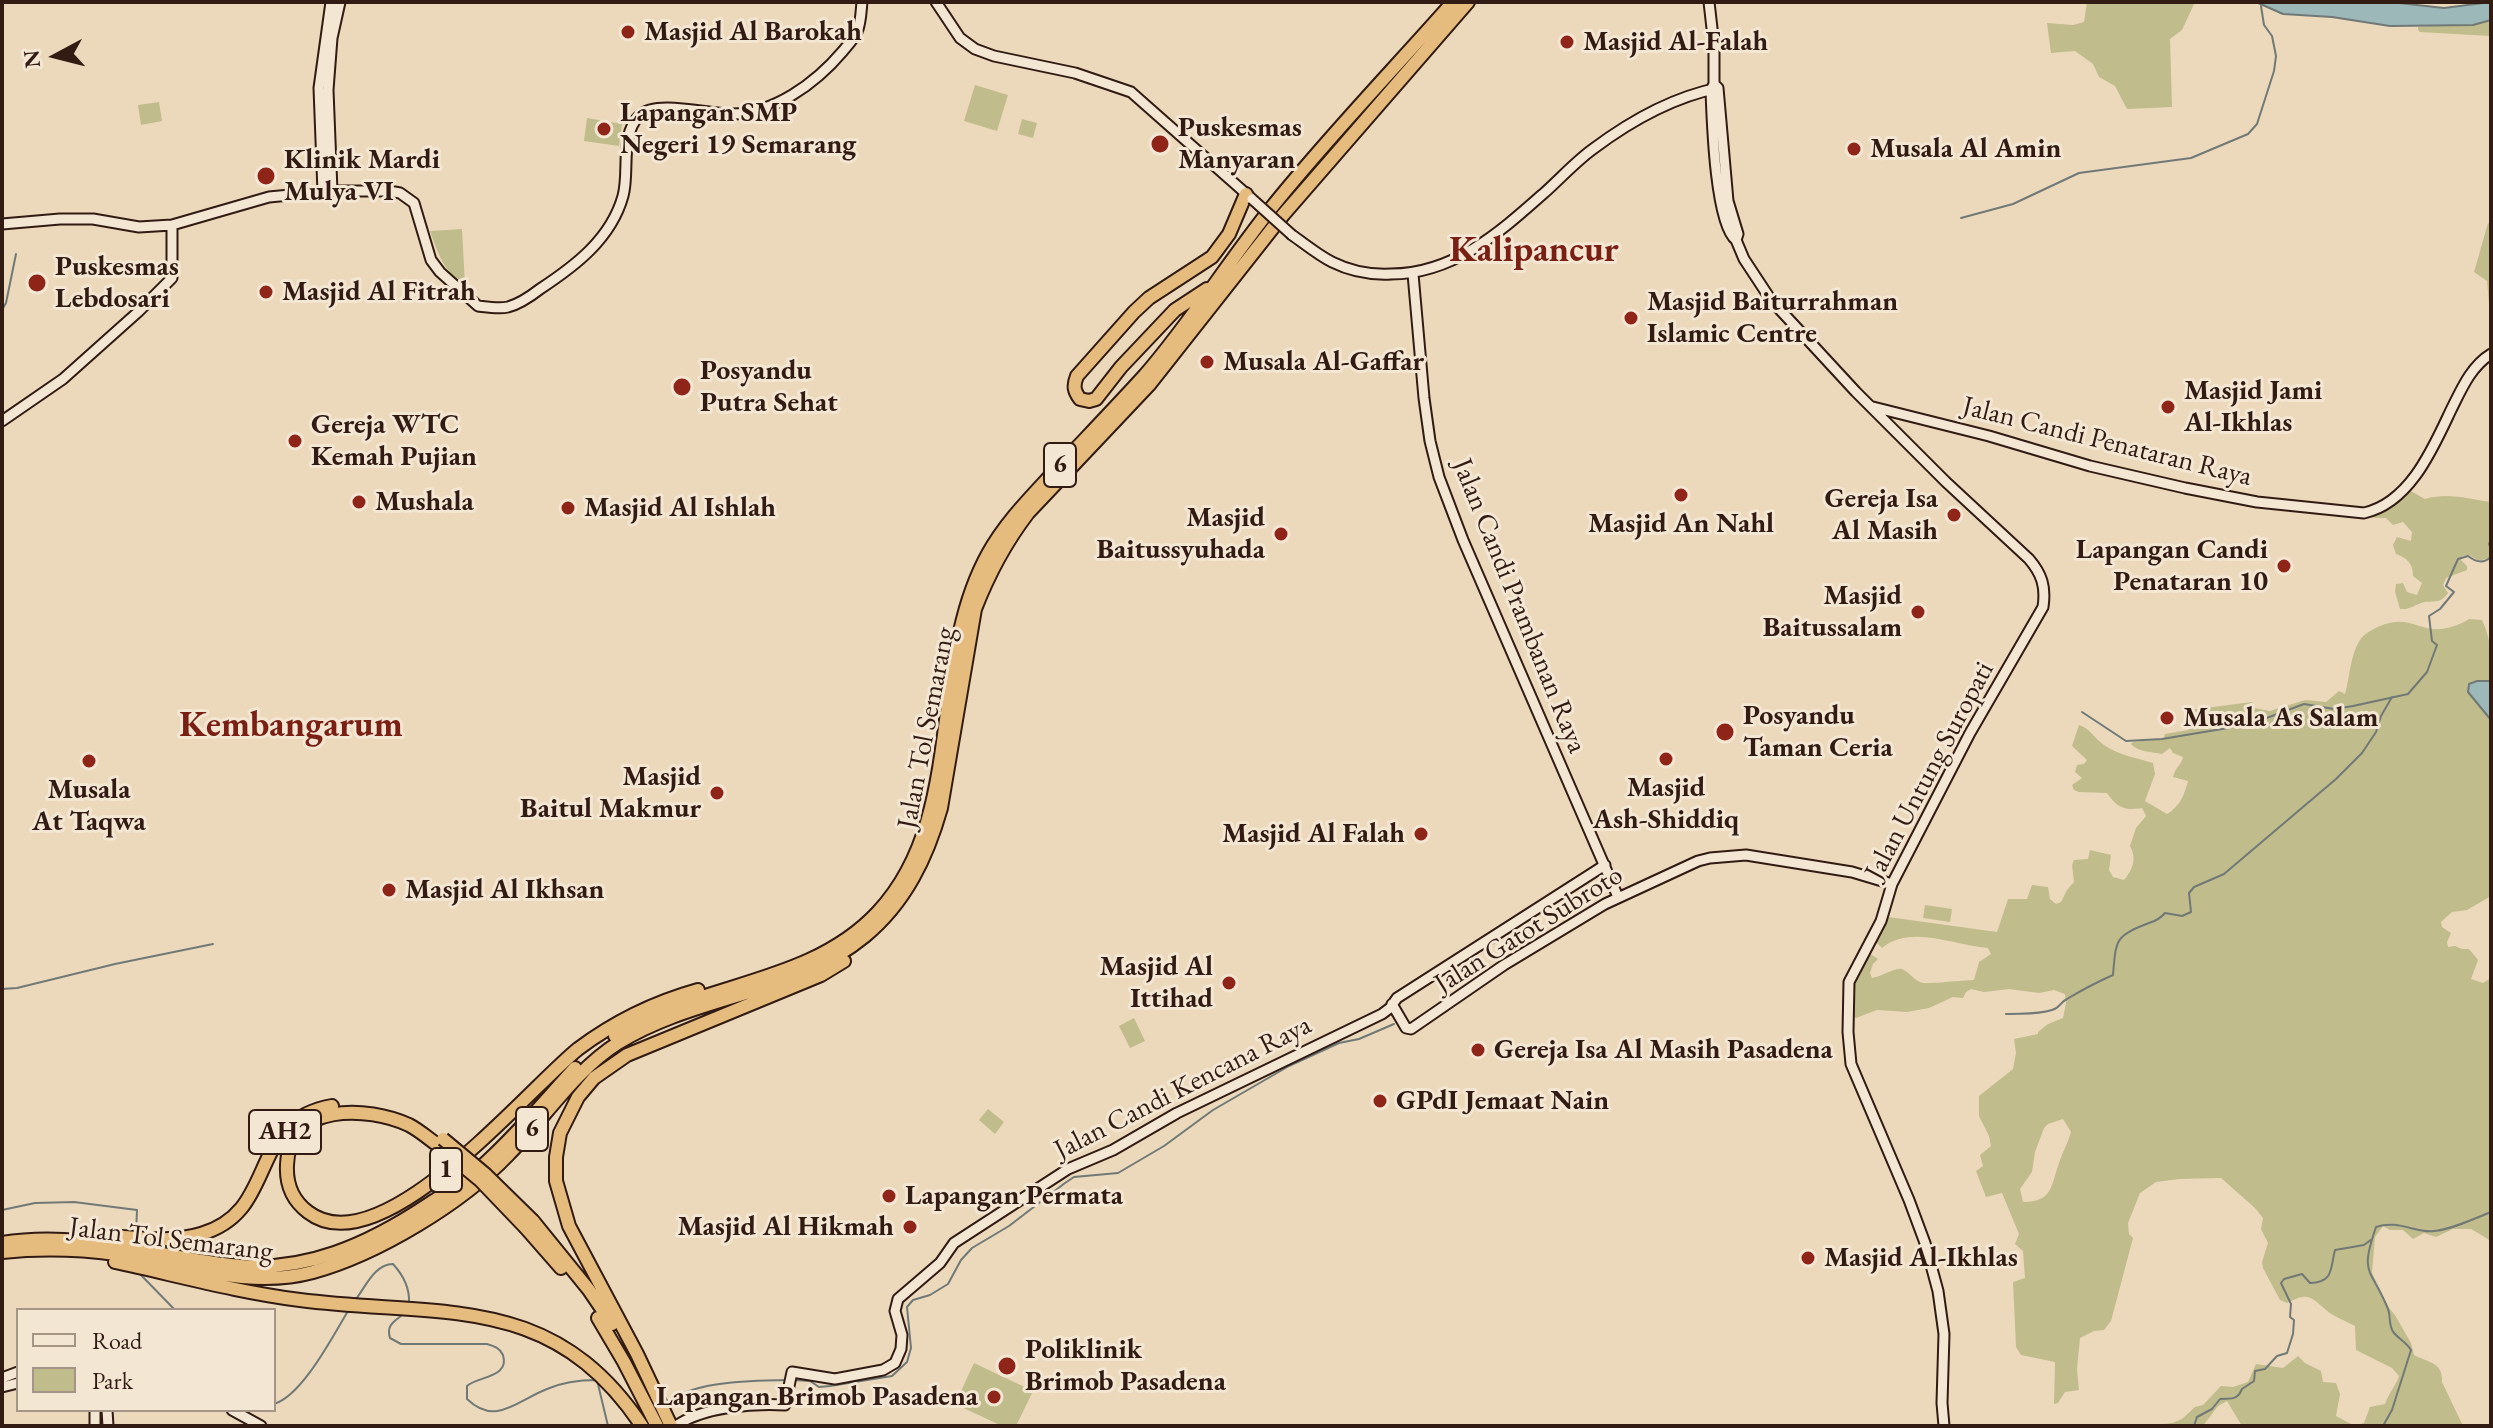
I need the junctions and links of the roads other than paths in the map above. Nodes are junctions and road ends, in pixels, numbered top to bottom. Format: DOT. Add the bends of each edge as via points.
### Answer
graph roads {
  1 [pos="331,2"];
  2 [pos="340,2"];
  3 [pos="862,2"];
  4 [pos="936,2"];
  5 [pos="1453,2"];
  6 [pos="1468,2"];
  7 [pos="1709,2"];
  8 [pos="1715,87"];
  9 [pos="327,191"];
  10 [pos="1249,197"];
  11 [pos="2,224"];
  12 [pos="172,225"];
  13 [pos="1413,274"];
  14 [pos="1216,282"];
  15 [pos="1201,321"];
  16 [pos="1188,350"];
  17 [pos="2491,354"];
  18 [pos="1142,405"];
  19 [pos="1871,407"];
  20 [pos="1126,411"];
  21 [pos="2,421"];
  22 [pos="1605,865"];
  23 [pos="1892,884"];
  24 [pos="1618,897"];
  25 [pos="885,919"];
  26 [pos="783,972"];
  27 [pos="1392,1004"];
  28 [pos="441,1142"];
  29 [pos="2,1235"];
  30 [pos="2,1243"];
  31 [pos="116,1249"];
  32 [pos="2,1252"];
  33 [pos="2,1260"];
  34 [pos="163,1263"];
  35 [pos="631,1358"];
  36 [pos="236,1412"];
  37 [pos="261,1426"];
  38 [pos="642,1426"];
  39 [pos="657,1426"];
  40 [pos="664,1426"];
  41 [pos="673,1426"];
  42 [pos="1944,1426"];
  1 -- 9 [label="street" via="319,88"];
  2 -- 9 [label="street" via="328,90"];
  3 -- 9 [label="street" via="857,33 831,64 812,82 769,106 731,114 649,109 638,117 628,141 622,198 604,231 583,259 511,307 478,306 440,272 431,260 416,206 406,196"];
  4 -- 10 [label="street" via="960,38 975,49 1131,92"];
  5 -- 14 [label="highway, Jalan Tol Semarang / 6" via="1272,207"];
  6 -- 15 [label="highway, Jalan Tol Semarang / 6" via="1283,215"];
  7 -- 8 [label="street, Jalan Untung Suropati"];
  8 -- 13 [label="street" via="1658,109 1594,147 1491,237 1442,266"];
  8 -- 19 [label="street, Jalan Untung Suropati" via="1717,176 1730,236 1771,300"];
  9 -- 12 [label="street" via="269,197"];
  10 -- 13 [label="street, bridge" via="1324,258 1354,271"];
  10 -- 14 [label="highway" via="1212,257 1134,312 1077,376 1075,393 1080,399 1096,399 1175,310"];
  11 -- 12 [label="street" via="93,219 139,227"];
  12 -- 21 [label="street" via="172,278 63,379"];
  13 -- 22 [label="street, Jalan Candi Prambanan Raya" via="1424,398 1439,477"];
  14 -- 26 [label="highway, Jalan Tol Semarang / 6" via="1146,373 1021,508 988,554 957,642 932,806 901,882 858,931"];
  15 -- 16 [label="highway"];
  15 -- 20 [label="highway, Jalan Tol Semarang / 6"];
  17 -- 19 [label="street, Jalan Candi Penataran Raya" via="2462,388 2410,483 2377,510 2364,513 2185,488"];
  18 -- 20 [label="highway"];
  19 -- 23 [label="street, Jalan Untung Suropati" via="2029,559 2044,586 2043,607"];
  20 -- 25 [label="highway, Jalan Tol Semarang / 6" via="1028,513 986,581 975,609 941,808 909,886"];
  22 -- 24 [label="street, Jalan Candi Prambanan Raya"];
  22 -- 27 [label="street"];
  23 -- 24 [label="street, Jalan Gatot Subroto" via="1746,855 1698,861"];
  23 -- 42 [label="street, Jalan Untung Suropati" via="1881,921 1849,982 1848,1043 1851,1064 1909,1200 1938,1291 1944,1334"];
  24 -- 27 [label="street, Jalan Gatot Subroto" via="1411,1029"];
  25 -- 34 [label="highway, Jalan Tol Semarang / 6" via="832,960 801,975 683,1012 615,1045 581,1074 490,1173 458,1199 379,1245 311,1273 281,1277 251,1278"];
  25 -- 35 [label="highway, 1" via="861,947 831,969 627,1055 594,1078 573,1105 556,1157 561,1204"];
  26 -- 28 [label="highway, 1" via="673,997 604,1031 449,1168 389,1210 350,1224 328,1223 299,1206 287,1179 291,1146 299,1132 321,1117 364,1112"];
  26 -- 34 [label="highway, Jalan Tol Semarang / 6" via="682,1003 611,1038 475,1172 363,1243 275,1267"];
  27 -- 41 [label="street, Jalan Candi Kencana Raya" via="1375,1018 1068,1169 954,1243 940,1263 898,1299 895,1311 902,1335 895,1363 835,1379 792,1372 785,1405 706,1413"];
  28 -- 31 [label="highway, AH2" via="414,1120 379,1108 341,1104 317,1109 288,1127 256,1188 230,1220 203,1234"];
  28 -- 35 [label="highway, 1, bridge" via="530,1224"];
  29 -- 31 [label="highway, AH2" via="50,1231"];
  30 -- 31 [label="highway, Jalan Tol Semarang / 6" via="81,1240"];
  31 -- 32 [label="highway, Jalan Tol Semarang / 6"];
  31 -- 33 [label="highway"];
  31 -- 34 [label="highway, Jalan Tol Semarang / 6"];
  34 -- 38 [label="highway" via="277,1297 426,1309 519,1326 575,1353 608,1381"];
  35 -- 39 [label="highway, 1"];
  35 -- 40 [label="highway"];
  35 -- 41 [label="highway, 1"];
  36 -- 37 [label="street"];
}
